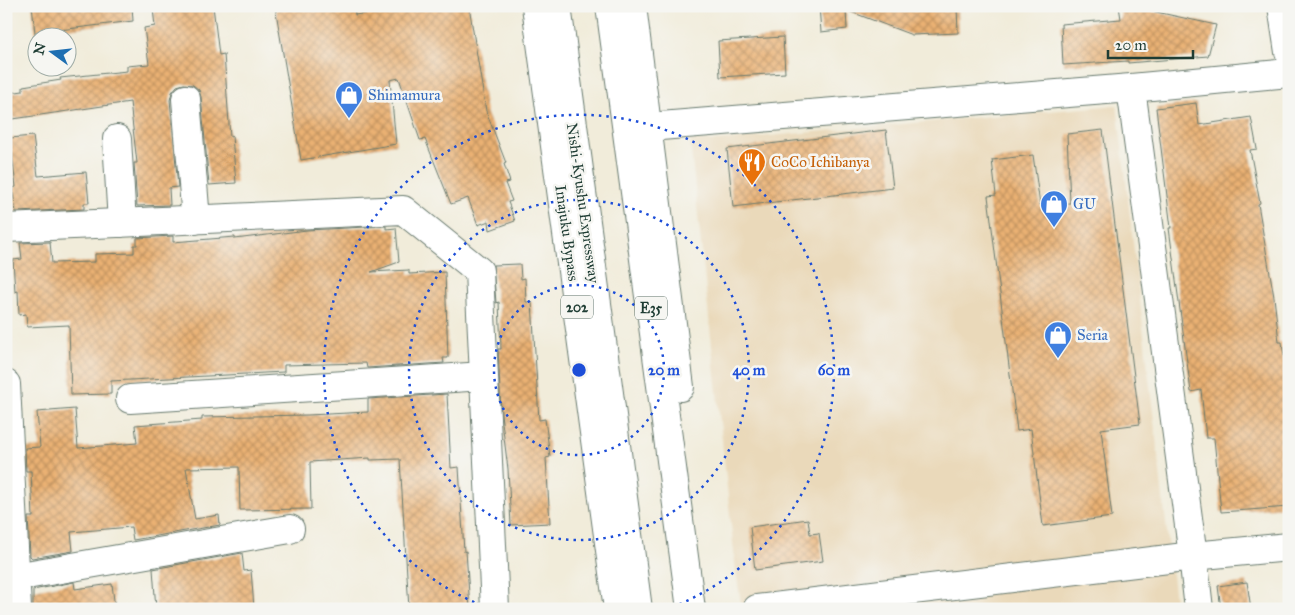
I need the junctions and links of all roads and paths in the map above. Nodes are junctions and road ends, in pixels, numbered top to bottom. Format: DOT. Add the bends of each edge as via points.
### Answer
graph roads {
  1 [pos="536,6"];
  2 [pos="556,6"];
  3 [pos="610,6"];
  4 [pos="632,6"];
  5 [pos="1282,6"];
  6 [pos="1289,52"];
  7 [pos="1289,73"];
  8 [pos="1131,88"];
  9 [pos="186,100"];
  10 [pos="648,127"];
  11 [pos="117,139"];
  12 [pos="196,220"];
  13 [pos="122,223"];
  14 [pos="6,228"];
  15 [pos="484,376"];
  16 [pos="6,384"];
  17 [pos="130,398"];
  18 [pos="9,490"];
  19 [pos="290,529"];
  20 [pos="1289,547"];
  21 [pos="1194,556"];
  22 [pos="16,577"];
  23 [pos="17,609"];
  24 [pos="495,609"];
  25 [pos="618,609"];
  26 [pos="638,609"];
  27 [pos="692,609"];
  28 [pos="708,609"];
  29 [pos="757,609"];
  30 [pos="1199,609"];
  1 -- 25 [label="main road, Imajuku Bypass / 202"];
  2 -- 26 [label="main road, Nishi-Kyushu Expressway"];
  3 -- 27 [label="main road, E35"];
  4 -- 10 [label="main road"];
  5 -- 6 [label="main road"];
  7 -- 8 [label="main road"];
  8 -- 10 [label="main road"];
  8 -- 21 [label="main road"];
  9 -- 12 [label="main road"];
  10 -- 28 [label="main road"];
  11 -- 13 [label="main road"];
  12 -- 13 [label="main road"];
  12 -- 15 [label="main road" via="403,210 479,271"];
  13 -- 14 [label="main road"];
  15 -- 17 [label="main road"];
  15 -- 24 [label="main road"];
  16 -- 18 [label="main road"];
  18 -- 22 [label="main road"];
  19 -- 22 [label="main road"];
  20 -- 21 [label="main road"];
  21 -- 29 [label="main road"];
  21 -- 30 [label="main road"];
  22 -- 23 [label="main road"];
}
